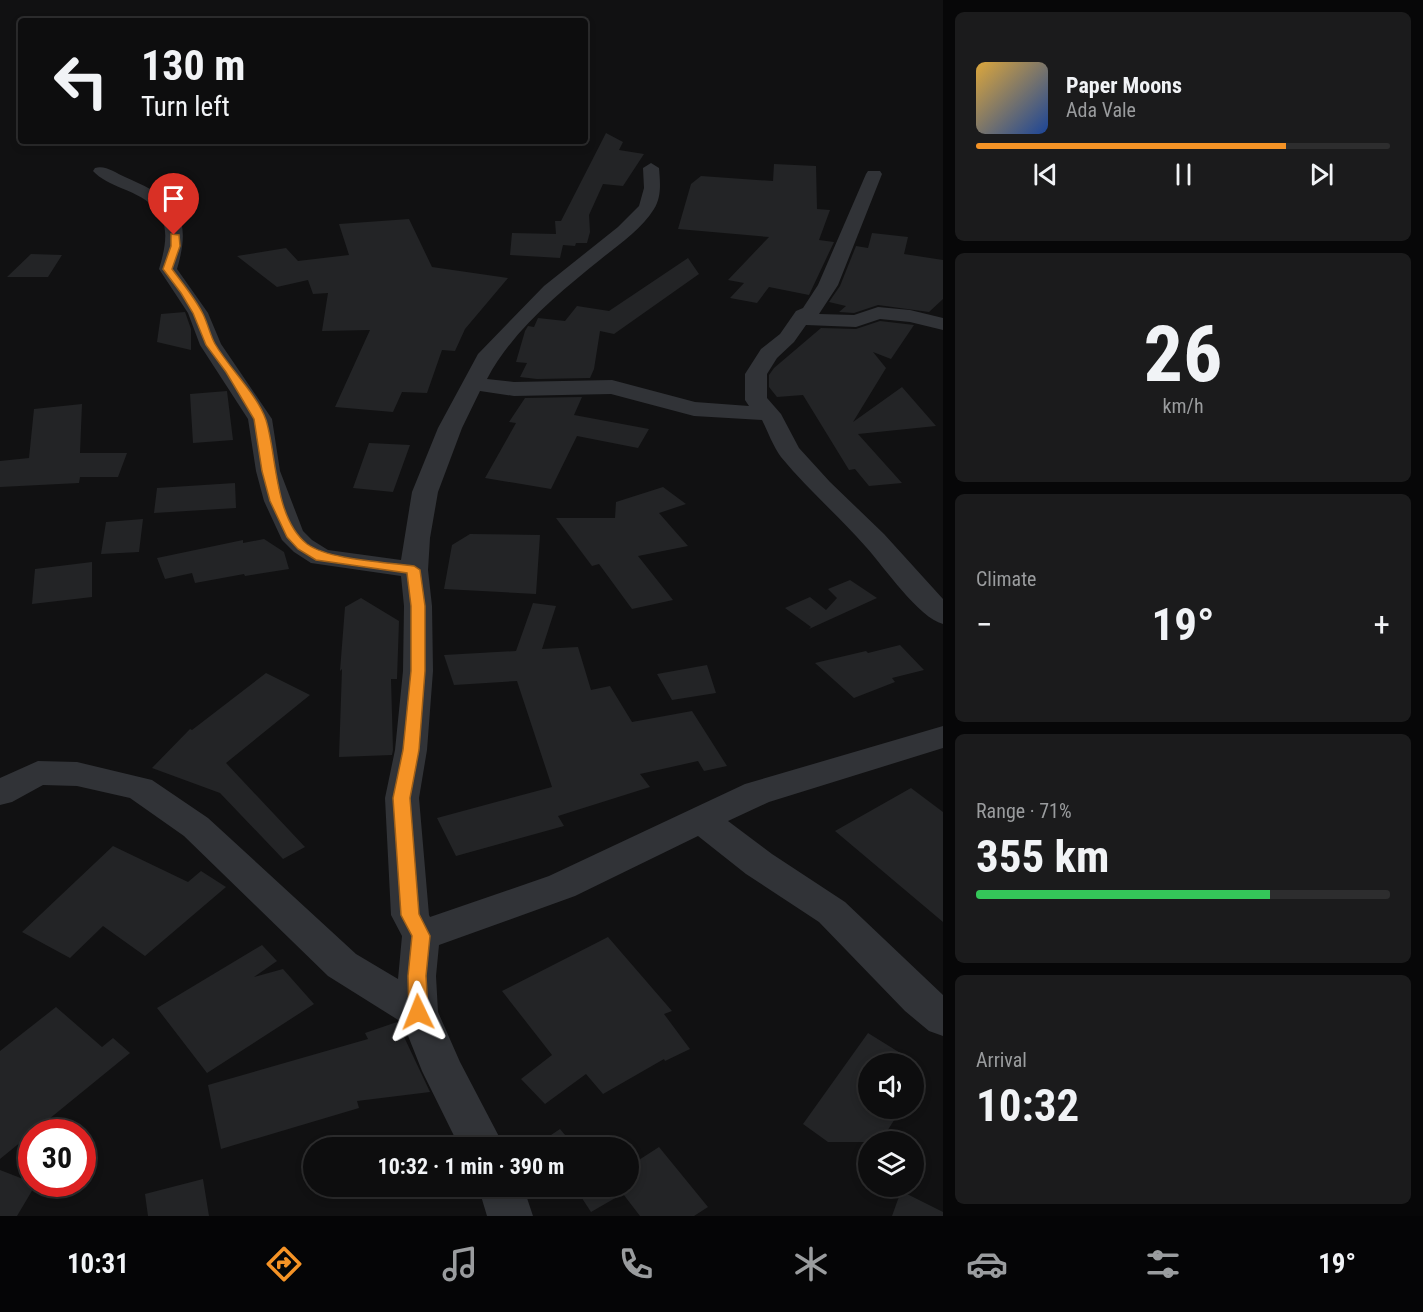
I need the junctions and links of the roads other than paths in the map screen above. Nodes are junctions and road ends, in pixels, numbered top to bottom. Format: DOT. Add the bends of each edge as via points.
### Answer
graph roads {
  1 [pos="651,168"];
  2 [pos="101,171"];
  3 [pos="874,174"];
  4 [pos="802,319"];
  5 [pos="943,324"];
  6 [pos="474,384"];
  7 [pos="770,414"];
  8 [pos="414,570"];
  9 [pos="943,615"];
  10 [pos="943,737"];
  11 [pos="0,793"];
  12 [pos="702,820"];
  13 [pos="421,936"];
  14 [pos="418,1012"];
  15 [pos="943,1019"];
  16 [pos="477,1137"];
  17 [pos="504,1197"];
  18 [pos="510,1216"];
  1 -- 6 [label="street" via="652,188 647,207 544,297 489,354"];
  2 -- 8 [label="street" via="150,194 172,217 175,246 168,269 198,313 211,345 260,419 276,501 291,534 321,557"];
  3 -- 4 [label="street" via="828,285"];
  4 -- 5 [label="street" via="856,321 878,313"];
  4 -- 7 [label="street" via="768,354 756,374 756,400"];
  6 -- 7 [label="street" via="514,389 612,387 694,409"];
  6 -- 8 [label="street" via="450,428 425,492"];
  7 -- 9 [label="street" via="789,451"];
  8 -- 13 [label="street" via="418,671 402,798 410,915"];
  10 -- 12 [label="street" via="757,793"];
  11 -- 14 [label="street" via="38,773 77,774 140,788 196,826 342,965"];
  12 -- 13 [label="street" via="562,886"];
  12 -- 15 [label="street" via="832,912"];
  13 -- 14 [label="street"];
  14 -- 16 [label="street"];
  17 -- 18 [label="street"];
}
